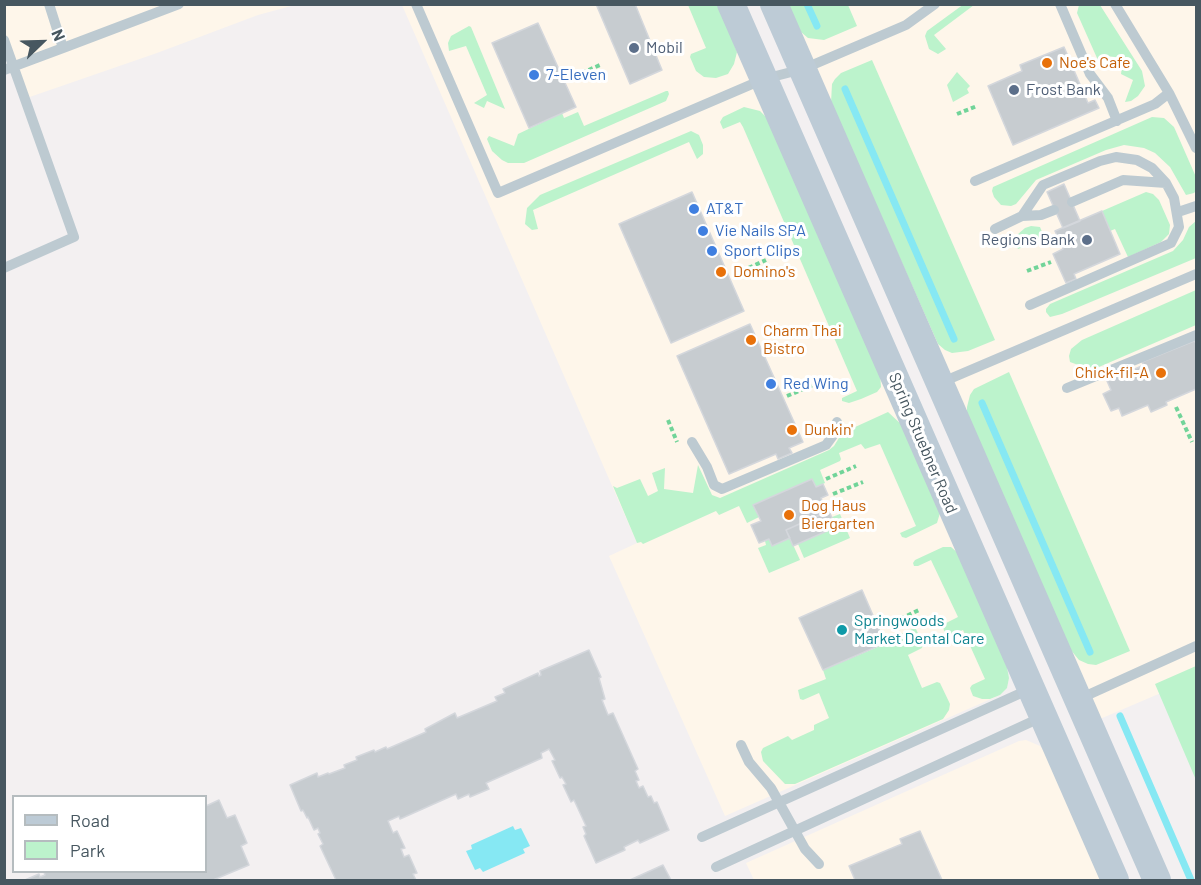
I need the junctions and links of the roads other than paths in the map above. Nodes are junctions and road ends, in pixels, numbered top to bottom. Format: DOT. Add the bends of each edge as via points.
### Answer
graph roads {
  1 [pos="49,4"];
  2 [pos="179,4"];
  3 [pos="416,4"];
  4 [pos="731,4"];
  5 [pos="774,4"];
  6 [pos="935,4"];
  7 [pos="1060,4"];
  8 [pos="1114,4"];
  9 [pos="4,40"];
  10 [pos="63,48"];
  11 [pos="9,68"];
  12 [pos="802,69"];
  13 [pos="764,79"];
  14 [pos="1169,93"];
  15 [pos="1117,121"];
  16 [pos="1197,147"];
  17 [pos="975,181"];
  18 [pos="1166,183"];
  19 [pos="1072,202"];
  20 [pos="1197,206"];
  21 [pos="1054,210"];
  22 [pos="1178,212"];
  23 [pos="1022,216"];
  24 [pos="995,229"];
  25 [pos="4,268"];
  26 [pos="1197,274"];
  27 [pos="1030,305"];
  28 [pos="1197,335"];
  29 [pos="940,383"];
  30 [pos="1067,388"];
  31 [pos="837,422"];
  32 [pos="692,442"];
  33 [pos="1197,646"];
  34 [pos="1030,689"];
  35 [pos="1077,699"];
  36 [pos="1042,717"];
  37 [pos="741,745"];
  38 [pos="780,801"];
  39 [pos="796,831"];
  40 [pos="702,837"];
  41 [pos="819,864"];
  42 [pos="716,867"];
  43 [pos="1114,880"];
  44 [pos="1156,880"];
  1 -- 10 [label="lane"];
  2 -- 10 [label="lane"];
  3 -- 13 [label="lane" via="498,193"];
  4 -- 13 [label="main road, Spring Stuebner Road"];
  5 -- 12 [label="main road"];
  6 -- 12 [label="lane" via="906,25"];
  7 -- 15 [label="lane" via="1090,74 1108,98"];
  8 -- 14 [label="lane"];
  9 -- 11 [label="lane"];
  10 -- 11 [label="lane"];
  11 -- 25 [label="lane" via="74,237"];
  12 -- 13 [label="lane"];
  12 -- 29 [label="main road"];
  13 -- 34 [label="main road, Spring Stuebner Road"];
  14 -- 15 [label="lane" via="1155,104"];
  14 -- 16 [label="lane"];
  15 -- 17 [label="lane"];
  18 -- 19 [label="lane" via="1123,180"];
  18 -- 22 [label="lane"];
  18 -- 23 [label="lane" via="1152,168 1137,160 1116,157 1043,185"];
  20 -- 22 [label="lane"];
  21 -- 23 [label="lane"];
  22 -- 27 [label="lane" via="1179,228 1171,243"];
  23 -- 24 [label="lane"];
  26 -- 29 [label="lane"];
  28 -- 30 [label="lane"];
  29 -- 35 [label="main road"];
  31 -- 32 [label="lane" via="826,445 722,489 714,485"];
  33 -- 35 [label="lane"];
  34 -- 35 [label="main road"];
  34 -- 36 [label="main road, Spring Stuebner Road"];
  34 -- 38 [label="lane"];
  35 -- 36 [label="main road"];
  35 -- 44 [label="main road"];
  36 -- 39 [label="lane"];
  36 -- 43 [label="main road, Spring Stuebner Road"];
  37 -- 38 [label="lane" via="749,762"];
  38 -- 39 [label="lane"];
  38 -- 40 [label="lane"];
  39 -- 41 [label="lane"];
  39 -- 42 [label="lane"];
}
